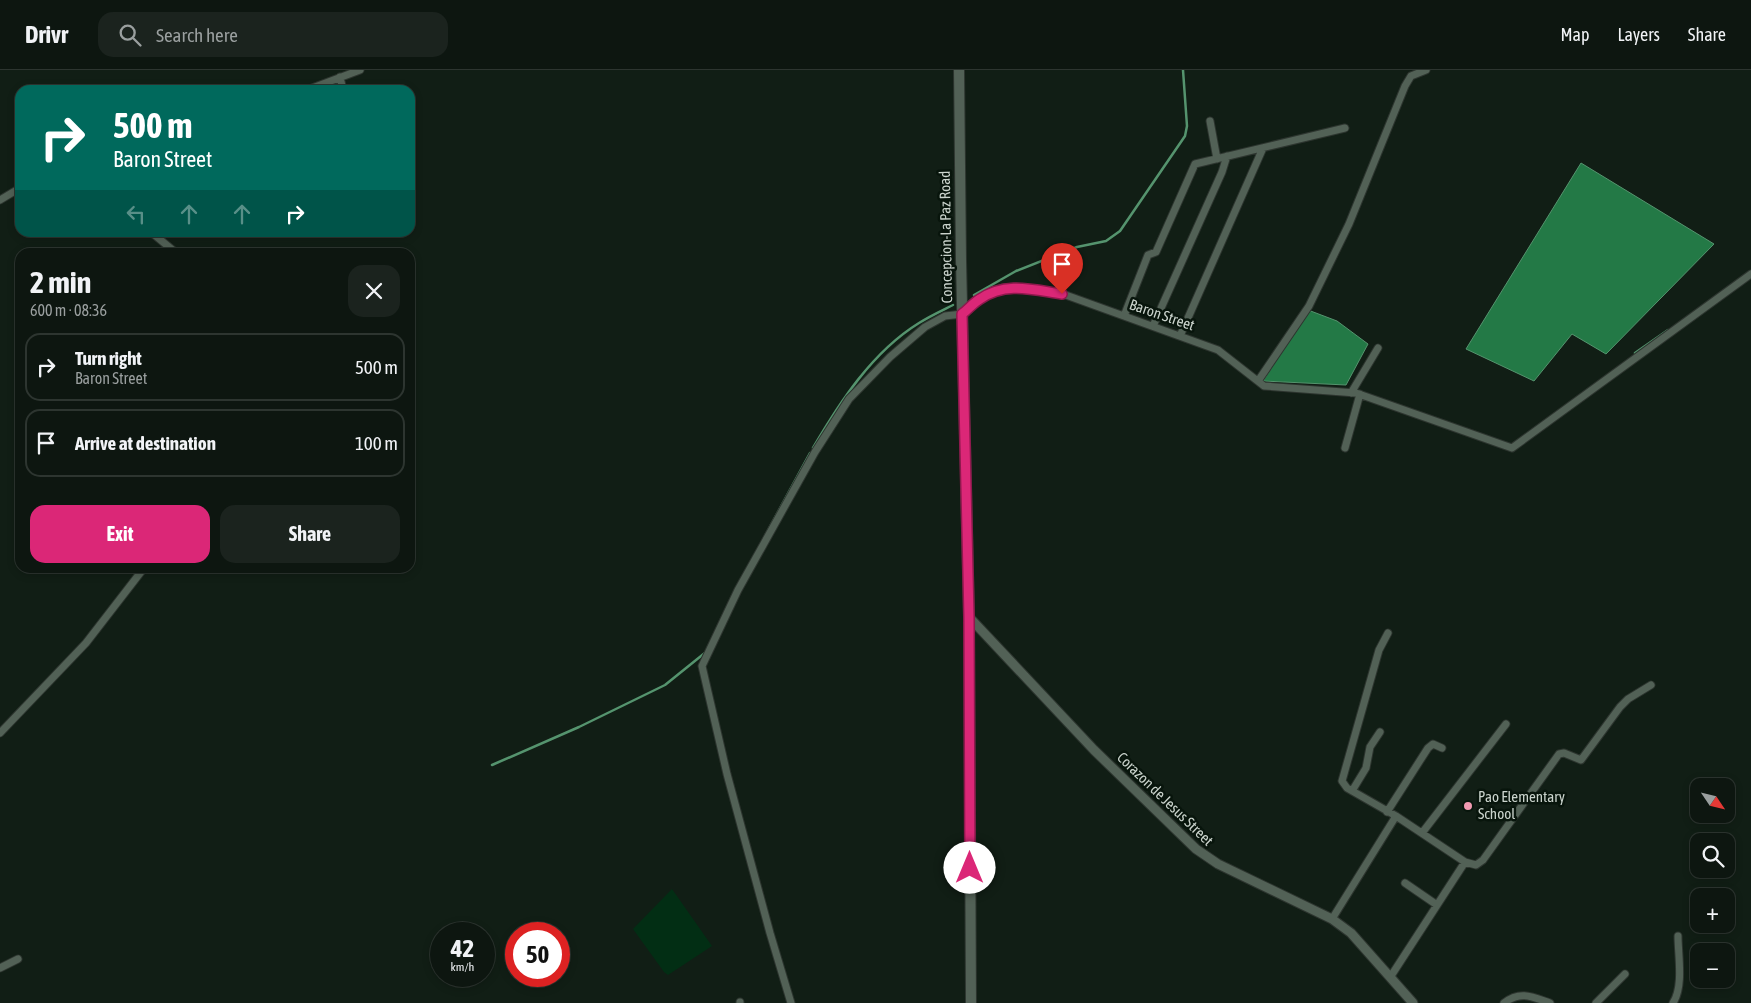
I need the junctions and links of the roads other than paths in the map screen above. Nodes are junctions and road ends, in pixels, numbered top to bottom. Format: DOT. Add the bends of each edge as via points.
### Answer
graph roads {
  1 [pos="360,70"];
  2 [pos="959,70"];
  3 [pos="1426,70"];
  4 [pos="340,77"];
  5 [pos="320,85"];
  6 [pos="342,85"];
  7 [pos="1210,121"];
  8 [pos="1345,128"];
  9 [pos="1263,148"];
  10 [pos="1227,156"];
  11 [pos="1217,159"];
  12 [pos="15,191"];
  13 [pos="0,200"];
  14 [pos="157,237"];
  15 [pos="170,248"];
  16 [pos="1751,274"];
  17 [pos="962,314"];
  18 [pos="1124,316"];
  19 [pos="1153,326"];
  20 [pos="1180,336"];
  21 [pos="1378,348"];
  22 [pos="1258,381"];
  23 [pos="1351,393"];
  24 [pos="1360,394"];
  25 [pos="1345,448"];
  26 [pos="140,573"];
  27 [pos="969,617"];
  28 [pos="1388,633"];
  29 [pos="1651,684"];
  30 [pos="1506,724"];
  31 [pos="1380,732"];
  32 [pos="0,734"];
  33 [pos="1442,748"];
  34 [pos="1352,791"];
  35 [pos="1387,812"];
  36 [pos="1396,816"];
  37 [pos="1422,833"];
  38 [pos="1465,862"];
  39 [pos="1405,883"];
  40 [pos="1437,905"];
  41 [pos="1332,919"];
  42 [pos="1678,936"];
  43 [pos="18,959"];
  44 [pos="0,968"];
  45 [pos="1625,974"];
  46 [pos="1392,976"];
  47 [pos="791,1003"];
  48 [pos="971,1003"];
  49 [pos="1413,1003"];
  50 [pos="1504,1003"];
  51 [pos="1550,1003"];
  52 [pos="1596,1003"];
  53 [pos="1673,1003"];
  1 -- 4 [label="street"];
  2 -- 17 [label="main road, Concepcion-La Paz Road"];
  3 -- 22 [label="street" via="1411,76 1405,86 1349,224 1313,298"];
  4 -- 5 [label="street"];
  4 -- 6 [label="street"];
  7 -- 11 [label="street"];
  8 -- 9 [label="street"];
  9 -- 10 [label="street"];
  9 -- 20 [label="street"];
  10 -- 11 [label="street"];
  10 -- 19 [label="street"];
  11 -- 18 [label="street" via="1195,164 1156,252 1148,255"];
  12 -- 13 [label="street"];
  14 -- 15 [label="street"];
  16 -- 24 [label="street, Baron Street" via="1512,448"];
  17 -- 18 [label="street, Baron Street" via="990,292 1016,287 1062,294"];
  17 -- 27 [label="main road, Concepcion-La Paz Road"];
  17 -- 47 [label="street" via="945,316 925,327 849,399 815,452 738,590 702,666 727,774"];
  18 -- 19 [label="street, Baron Street"];
  19 -- 20 [label="street, Baron Street"];
  20 -- 22 [label="street, Baron Street" via="1218,350"];
  21 -- 23 [label="street"];
  22 -- 23 [label="street, Baron Street" via="1270,388"];
  23 -- 24 [label="street, Baron Street"];
  24 -- 25 [label="street"];
  26 -- 32 [label="street" via="86,643"];
  27 -- 41 [label="street, Corazon de Jesus Street" via="1094,750 1196,849 1226,868"];
  27 -- 48 [label="main road, Concepcion-La Paz Road"];
  28 -- 34 [label="street" via="1379,650 1342,776 1344,786"];
  29 -- 38 [label="street" via="1620,707 1581,760 1559,754 1483,860 1476,865"];
  30 -- 37 [label="street"];
  31 -- 34 [label="street" via="1370,746 1366,768"];
  33 -- 35 [label="street" via="1433,744 1428,748"];
  34 -- 35 [label="street"];
  35 -- 36 [label="street"];
  36 -- 37 [label="street"];
  36 -- 41 [label="street"];
  37 -- 38 [label="street"];
  38 -- 40 [label="street"];
  39 -- 40 [label="street"];
  40 -- 46 [label="street"];
  41 -- 46 [label="street, Corazon de Jesus Street" via="1350,932"];
  42 -- 53 [label="street" via="1679,978 1677,998"];
  43 -- 44 [label="street"];
  45 -- 52 [label="street"];
  46 -- 49 [label="street, Corazon de Jesus Street"];
  50 -- 51 [label="street" via="1525,994"];
}
